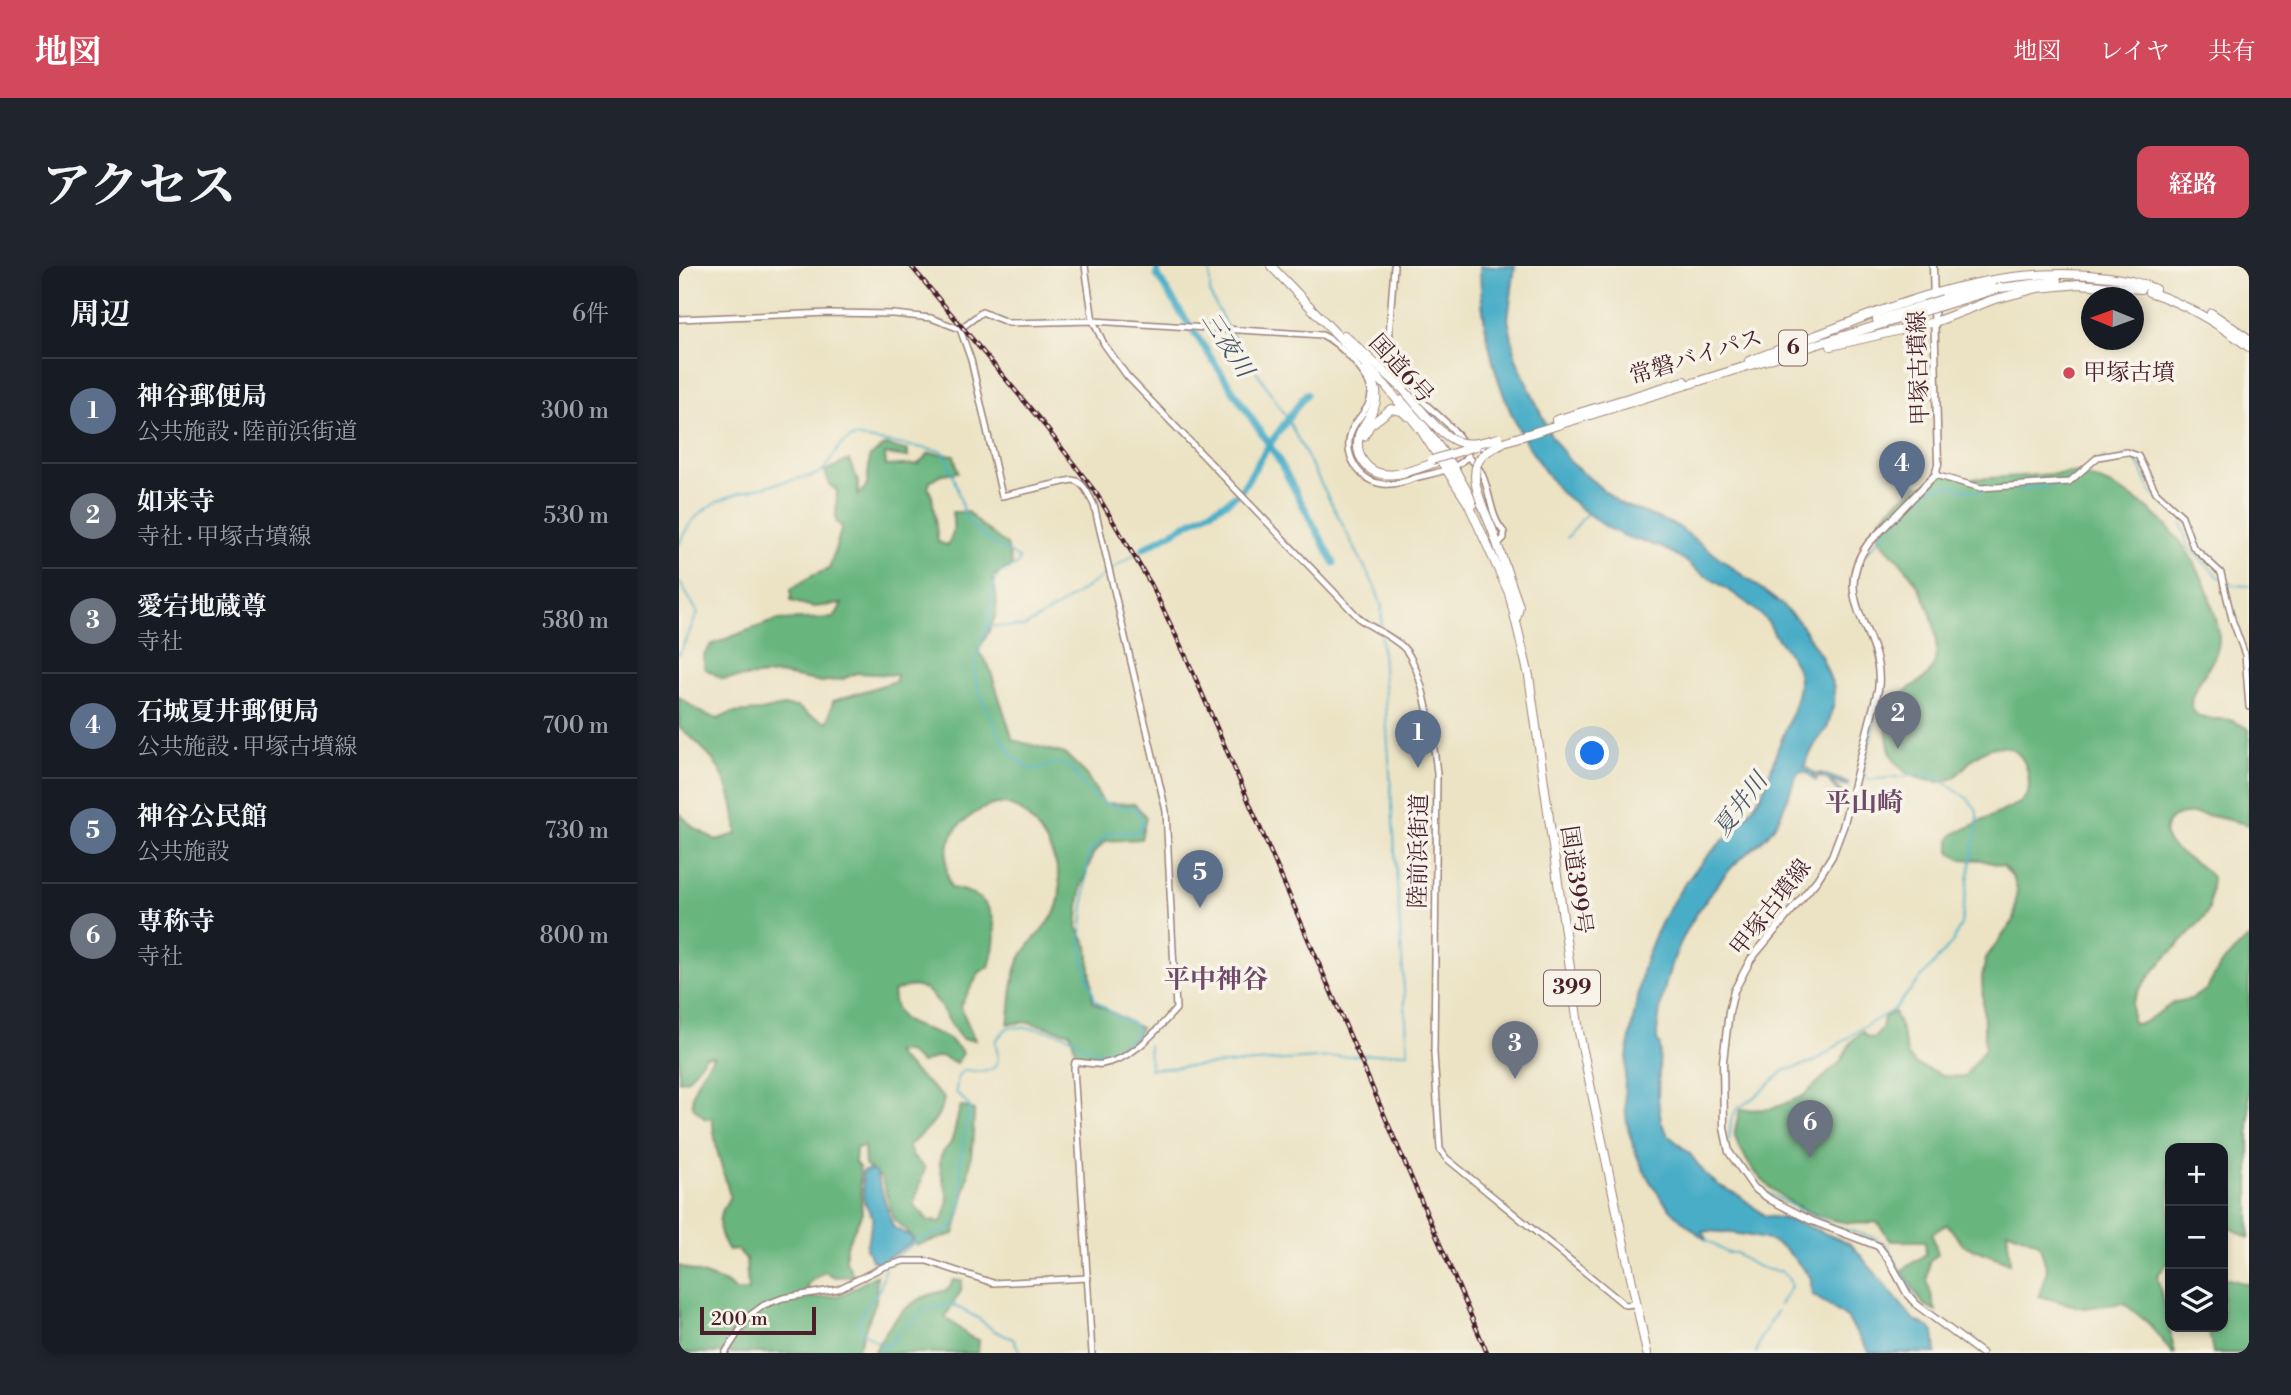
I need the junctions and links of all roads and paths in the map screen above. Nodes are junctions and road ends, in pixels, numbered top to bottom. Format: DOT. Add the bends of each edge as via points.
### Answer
graph roads {
  1 [pos="1085,266"];
  2 [pos="1271,266"];
  3 [pos="1394,266"];
  4 [pos="1933,266"];
  5 [pos="2116,287"];
  6 [pos="2128,287"];
  7 [pos="2155,289"];
  8 [pos="2144,290"];
  9 [pos="1934,291"];
  10 [pos="1944,302"];
  11 [pos="1311,306"];
  12 [pos="1924,308"];
  13 [pos="679,319"];
  14 [pos="1093,321"];
  15 [pos="1935,322"];
  16 [pos="960,329"];
  17 [pos="1344,335"];
  18 [pos="2249,339"];
  19 [pos="2249,347"];
  20 [pos="1748,362"];
  21 [pos="1720,376"];
  22 [pos="1661,390"];
  23 [pos="1500,441"];
  24 [pos="1467,457"];
  25 [pos="1435,459"];
  26 [pos="1450,467"];
  27 [pos="1935,475"];
  28 [pos="1496,539"];
  29 [pos="1516,619"];
  30 [pos="2249,707"];
  31 [pos="1088,1278"];
  32 [pos="1636,1304"];
  33 [pos="725,1353"];
  34 [pos="1092,1353"];
  35 [pos="1647,1353"];
  36 [pos="1981,1353"];
  1 -- 14 [label="street, 陸前浜街道"];
  2 -- 11 [label="highway, 国道6号 / 6"];
  3 -- 24 [label="street" via="1390,362 1401,380 1459,438"];
  4 -- 9 [label="main road, 甲塚古墳線"];
  5 -- 15 [label="highway" via="2038,288"];
  6 -- 10 [label="highway, 常磐バイパス / 6" via="2084,280 2042,282"];
  7 -- 9 [label="highway" via="2093,273 2053,272 1994,277"];
  7 -- 10 [label="highway, 常磐バイパス / 6" via="2107,279 2050,276 1999,283"];
  7 -- 18 [label="highway, 常磐バイパス / 6" via="2205,310"];
  8 -- 19 [label="highway, 常磐バイパス / 6" via="2204,315"];
  9 -- 15 [label="main road, 甲塚古墳線"];
  9 -- 20 [label="highway"];
  10 -- 12 [label="highway, 常磐バイパス / 6, bridge"];
  11 -- 17 [label="highway, 国道6号 / 6"];
  11 -- 25 [label="highway, 国道6号 / 6" via="1386,386"];
  11 -- 25 [label="highway, 6" via="1375,385 1376,402 1358,439 1364,463 1375,472 1391,475"];
  12 -- 20 [label="highway, 常磐バイパス / 6"];
  12 -- 21 [label="highway, 常磐バイパス / 6"];
  13 -- 16 [label="street" via="894,314 931,318"];
  14 -- 16 [label="street" via="1009,323 982,312"];
  14 -- 26 [label="street" via="1322,335 1356,365 1370,385 1371,398 1352,429 1349,450 1358,470 1368,479 1395,484"];
  14 -- 32 [label="street, 陸前浜街道" via="1116,363 1144,395 1361,620 1409,655 1423,697 1437,774 1434,1053 1440,1149 1625,1305"];
  15 -- 21 [label="highway"];
  15 -- 27 [label="main road, 甲塚古墳線" via="1939,447"];
  16 -- 31 [label="street" via="1002,496 1077,481 1094,505 1166,810 1176,1009 1152,1038 1121,1058 1097,1064 1075,1062"];
  17 -- 23 [label="highway, 6, bridge" via="1454,440"];
  17 -- 26 [label="highway, 国道6号 / 6" via="1417,414"];
  20 -- 22 [label="highway, 常磐バイパス / 6"];
  21 -- 22 [label="highway, 常磐バイパス / 6"];
  22 -- 23 [label="highway, 常磐バイパス / 6"];
  23 -- 25 [label="highway, 常磐バイパス / 6, bridge"];
  23 -- 28 [label="highway, 6, bridge" via="1481,456 1475,482"];
  24 -- 26 [label="street"];
  24 -- 28 [label="street" via="1483,477 1496,523 1504,532 1504,538"];
  25 -- 25 [label="highway, 6" via="1406,415 1396,409 1384,412 1363,436 1367,459 1381,469 1399,470"];
  25 -- 26 [label="highway, 国道6号 / 6"];
  26 -- 29 [label="highway, 国道399号 / 399" via="1503,577"];
  27 -- 30 [label="street" via="1981,488 2069,482 2098,457 2131,453 2140,460 2156,492 2182,516 2193,547 2223,580 2245,655"];
  27 -- 36 [label="main road, 甲塚古墳線" via="1868,544 1854,570 1854,598 1876,660 1878,690 1832,856 1751,959 1734,991 1722,1069 1723,1121 1729,1152 1754,1188 1812,1221 1878,1246 1912,1301"];
  28 -- 29 [label="highway, 6" via="1519,606"];
  29 -- 32 [label="highway, 国道399号 / 399" via="1529,674 1575,1009"];
  31 -- 33 [label="street" via="993,1283 927,1261 904,1261 838,1289 764,1305 749,1316"];
  31 -- 34 [label="street"];
  32 -- 35 [label="highway, 国道399号 / 399"];
}
